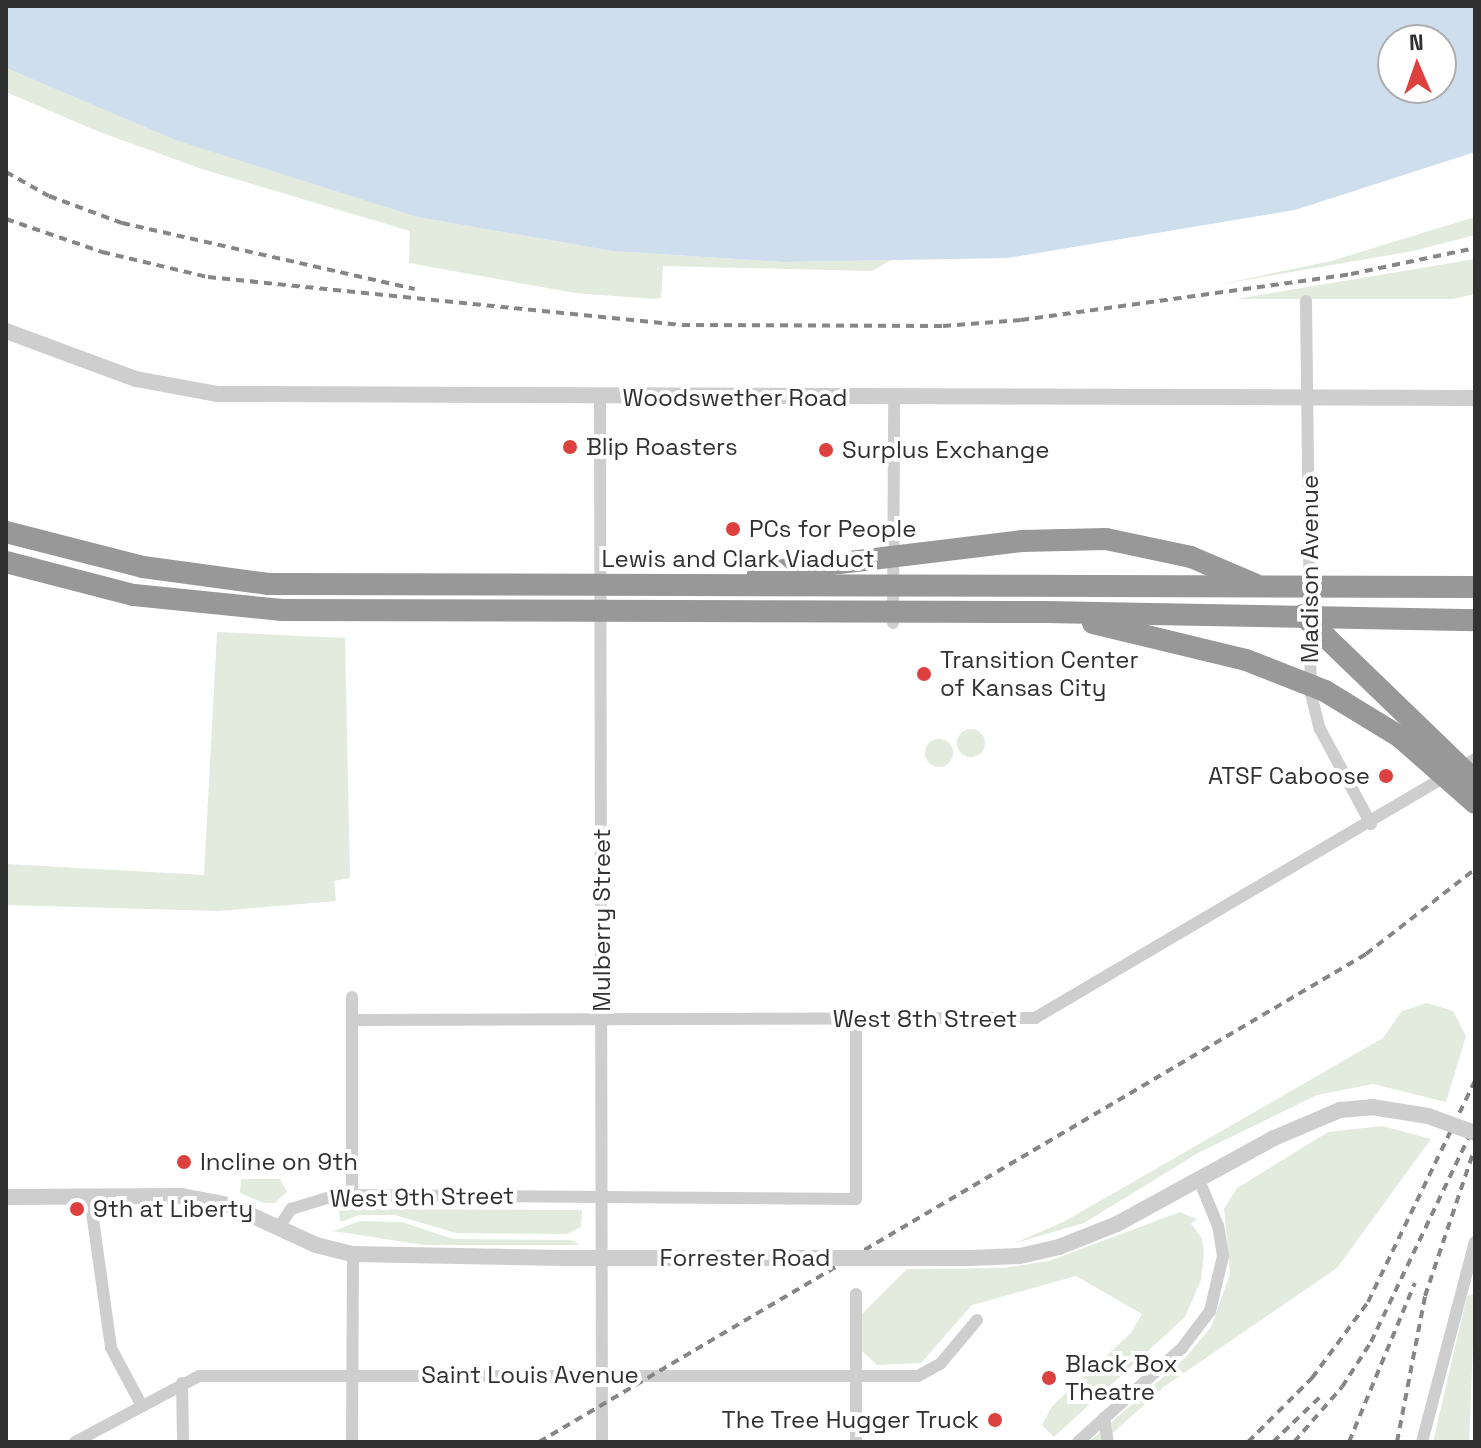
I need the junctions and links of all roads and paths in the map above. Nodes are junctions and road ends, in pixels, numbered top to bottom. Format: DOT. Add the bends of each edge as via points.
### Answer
graph roads {
  1 [pos="1306,301"];
  2 [pos="6,331"];
  3 [pos="600,398"];
  4 [pos="894,398"];
  5 [pos="1309,398"];
  6 [pos="1475,398"];
  7 [pos="6,532"];
  8 [pos="6,562"];
  9 [pos="617,585"];
  10 [pos="1475,587"];
  11 [pos="1045,612"];
  12 [pos="1475,620"];
  13 [pos="893,623"];
  14 [pos="1475,759"];
  15 [pos="1475,781"];
  16 [pos="1475,803"];
  17 [pos="1371,824"];
  18 [pos="352,997"];
  19 [pos="856,1019"];
  20 [pos="353,1020"];
  21 [pos="602,1021"];
  22 [pos="1475,1133"];
  23 [pos="1199,1180"];
  24 [pos="352,1195"];
  25 [pos="602,1196"];
  26 [pos="6,1197"];
  27 [pos="90,1198"];
  28 [pos="279,1227"];
  29 [pos="1475,1233"];
  30 [pos="1472,1246"];
  31 [pos="353,1254"];
  32 [pos="856,1294"];
  33 [pos="977,1320"];
  34 [pos="353,1375"];
  35 [pos="601,1375"];
  36 [pos="857,1377"];
  37 [pos="182,1383"];
  38 [pos="142,1406"];
  39 [pos="1104,1418"];
  40 [pos="75,1442"];
  41 [pos="183,1442"];
  42 [pos="352,1442"];
  43 [pos="602,1442"];
  44 [pos="856,1442"];
  45 [pos="1078,1442"];
  46 [pos="1108,1442"];
  47 [pos="1422,1442"];
  1 -- 5 [label="street, Madison Avenue"];
  2 -- 3 [label="street, Woodswether Road" via="182,391"];
  3 -- 4 [label="street, Woodswether Road"];
  3 -- 21 [label="street, Mulberry Street"];
  4 -- 5 [label="street, Woodswether Road"];
  4 -- 13 [label="street"];
  5 -- 6 [label="street, Woodswether Road"];
  5 -- 17 [label="street, Madison Avenue" via="1313,714"];
  7 -- 9 [label="highway, Lewis and Clark Viaduct, bridge" via="143,567 269,584"];
  8 -- 11 [label="highway, bridge" via="134,595 282,610"];
  9 -- 10 [label="highway, Lewis and Clark Viaduct, bridge"];
  9 -- 15 [label="highway, bridge" via="869,563 1022,541 1106,539 1145,545 1244,578 1296,609"];
  11 -- 12 [label="highway, bridge"];
  11 -- 16 [label="highway, bridge" via="1246,660 1325,691 1400,737"];
  14 -- 17 [label="street, West 8th Street"];
  17 -- 19 [label="street, West 8th Street" via="1035,1018"];
  18 -- 20 [label="street"];
  19 -- 21 [label="street, West 8th Street"];
  19 -- 25 [label="street, West 9th Street" via="856,1199"];
  20 -- 21 [label="street, West 8th Street"];
  20 -- 24 [label="street"];
  21 -- 25 [label="street, Mulberry Street"];
  22 -- 23 [label="street, Forrester Road, bridge" via="1428,1116 1372,1107 1340,1110 1274,1138"];
  23 -- 31 [label="street, Forrester Road, bridge" via="1117,1224 1020,1256"];
  23 -- 39 [label="street" via="1218,1226 1223,1256 1210,1311 1182,1348"];
  24 -- 25 [label="street, West 9th Street"];
  24 -- 28 [label="street, West 9th Street" via="311,1200 291,1209"];
  25 -- 35 [label="street, Mulberry Street"];
  26 -- 27 [label="street"];
  27 -- 28 [label="street" via="206,1199"];
  27 -- 38 [label="street" via="111,1348"];
  28 -- 31 [label="street, Forrester Road"];
  29 -- 30 [label="street"];
  30 -- 47 [label="street"];
  31 -- 34 [label="street"];
  32 -- 36 [label="street"];
  33 -- 36 [label="street, Saint Louis Avenue" via="929,1372"];
  34 -- 35 [label="street, Saint Louis Avenue"];
  34 -- 37 [label="street, Saint Louis Avenue" via="199,1376"];
  34 -- 42 [label="street"];
  35 -- 36 [label="street, Saint Louis Avenue"];
  35 -- 43 [label="street, Mulberry Street"];
  36 -- 44 [label="street"];
  37 -- 38 [label="street, Saint Louis Avenue"];
  37 -- 41 [label="street"];
  38 -- 40 [label="street, Saint Louis Avenue"];
  39 -- 45 [label="street"];
  39 -- 46 [label="street"];
}
